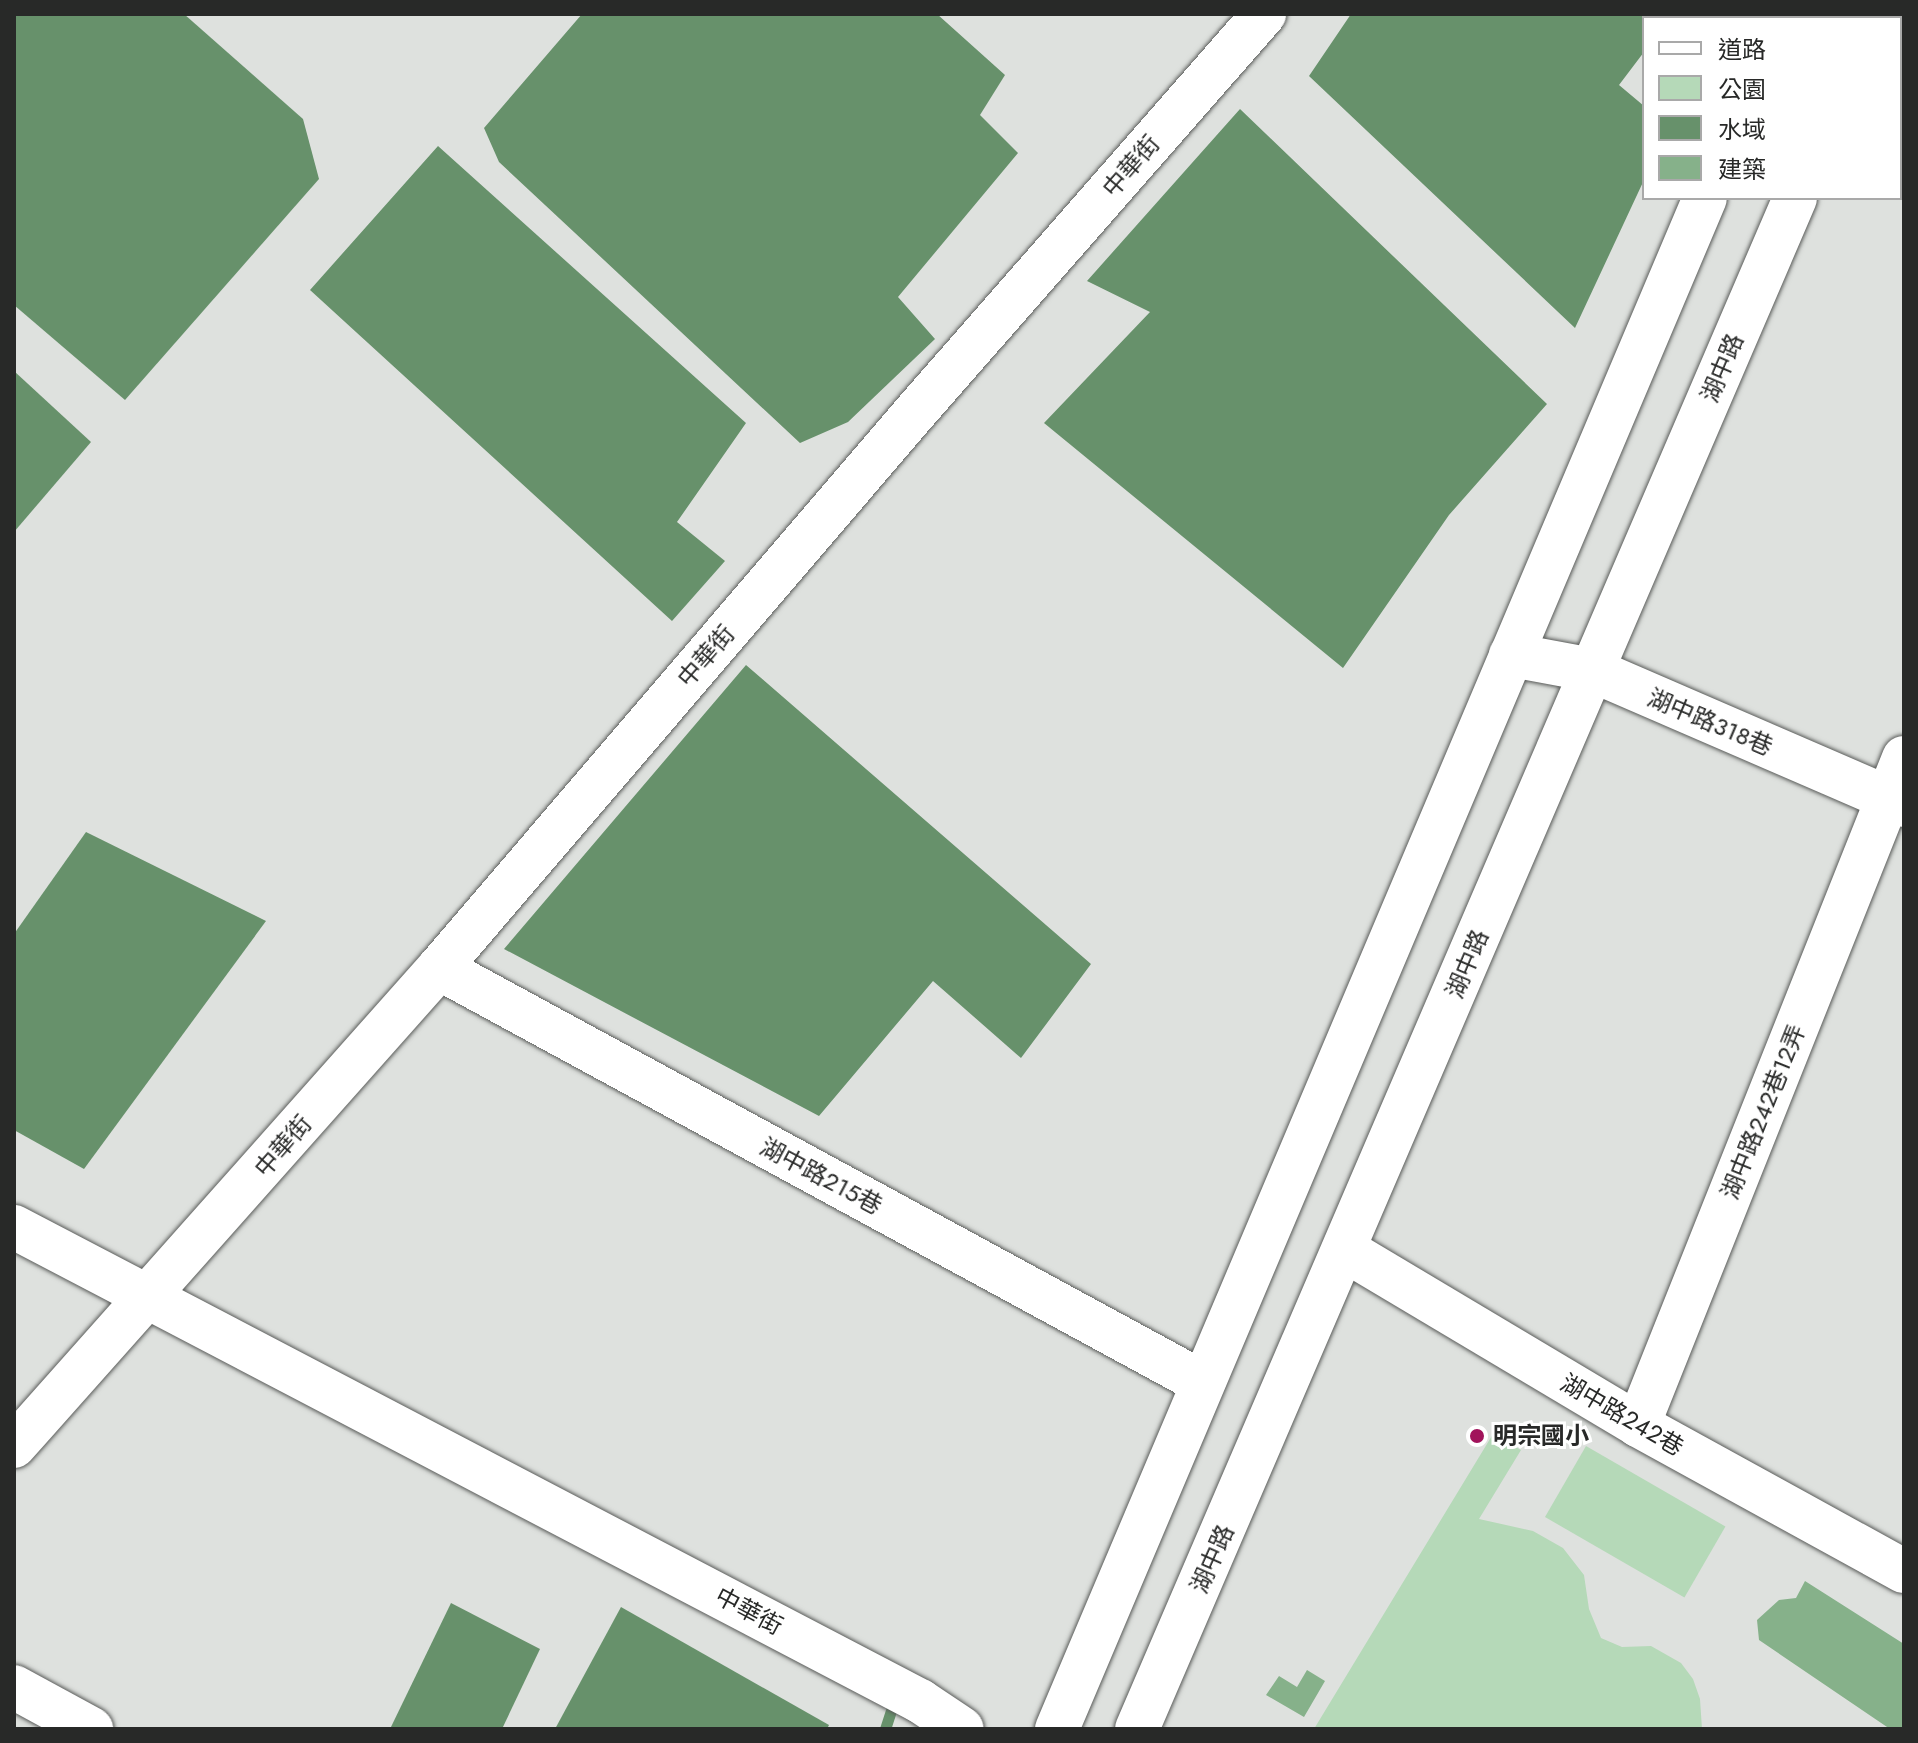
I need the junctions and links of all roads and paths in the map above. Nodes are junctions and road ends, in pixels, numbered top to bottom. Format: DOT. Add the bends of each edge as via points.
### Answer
graph roads {
  1 [pos="1264,14"];
  2 [pos="1704,200"];
  3 [pos="1794,200"];
  4 [pos="1511,655"];
  5 [pos="1592,670"];
  6 [pos="1904,758"];
  7 [pos="1896,802"];
  8 [pos="439,968"];
  9 [pos="14,1227"];
  10 [pos="1345,1250"];
  11 [pos="149,1298"];
  12 [pos="1203,1383"];
  13 [pos="1638,1425"];
  14 [pos="14,1446"];
  15 [pos="1903,1567"];
  16 [pos="14,1687"];
  17 [pos="91,1729"];
  18 [pos="962,1729"];
  19 [pos="1057,1729"];
  20 [pos="1137,1729"];
  1 -- 8 [label="street, 中華街"];
  2 -- 4 [label="street"];
  3 -- 5 [label="street, 湖中路"];
  4 -- 5 [label="street, 湖中路318巷"];
  4 -- 12 [label="street"];
  5 -- 7 [label="street, 湖中路318巷"];
  5 -- 10 [label="street, 湖中路"];
  6 -- 7 [label="street, 湖中路242巷12弄"];
  7 -- 13 [label="street, 湖中路242巷12弄"];
  8 -- 11 [label="street, 中華街"];
  8 -- 12 [label="street, 湖中路215巷"];
  9 -- 11 [label="street, 中華街"];
  10 -- 13 [label="street, 湖中路242巷"];
  10 -- 20 [label="street, 湖中路"];
  11 -- 14 [label="street, 中華街"];
  11 -- 18 [label="street, 中華街" via="920,1701"];
  12 -- 19 [label="street"];
  13 -- 15 [label="street, 湖中路242巷"];
  16 -- 17 [label="street"];
}
